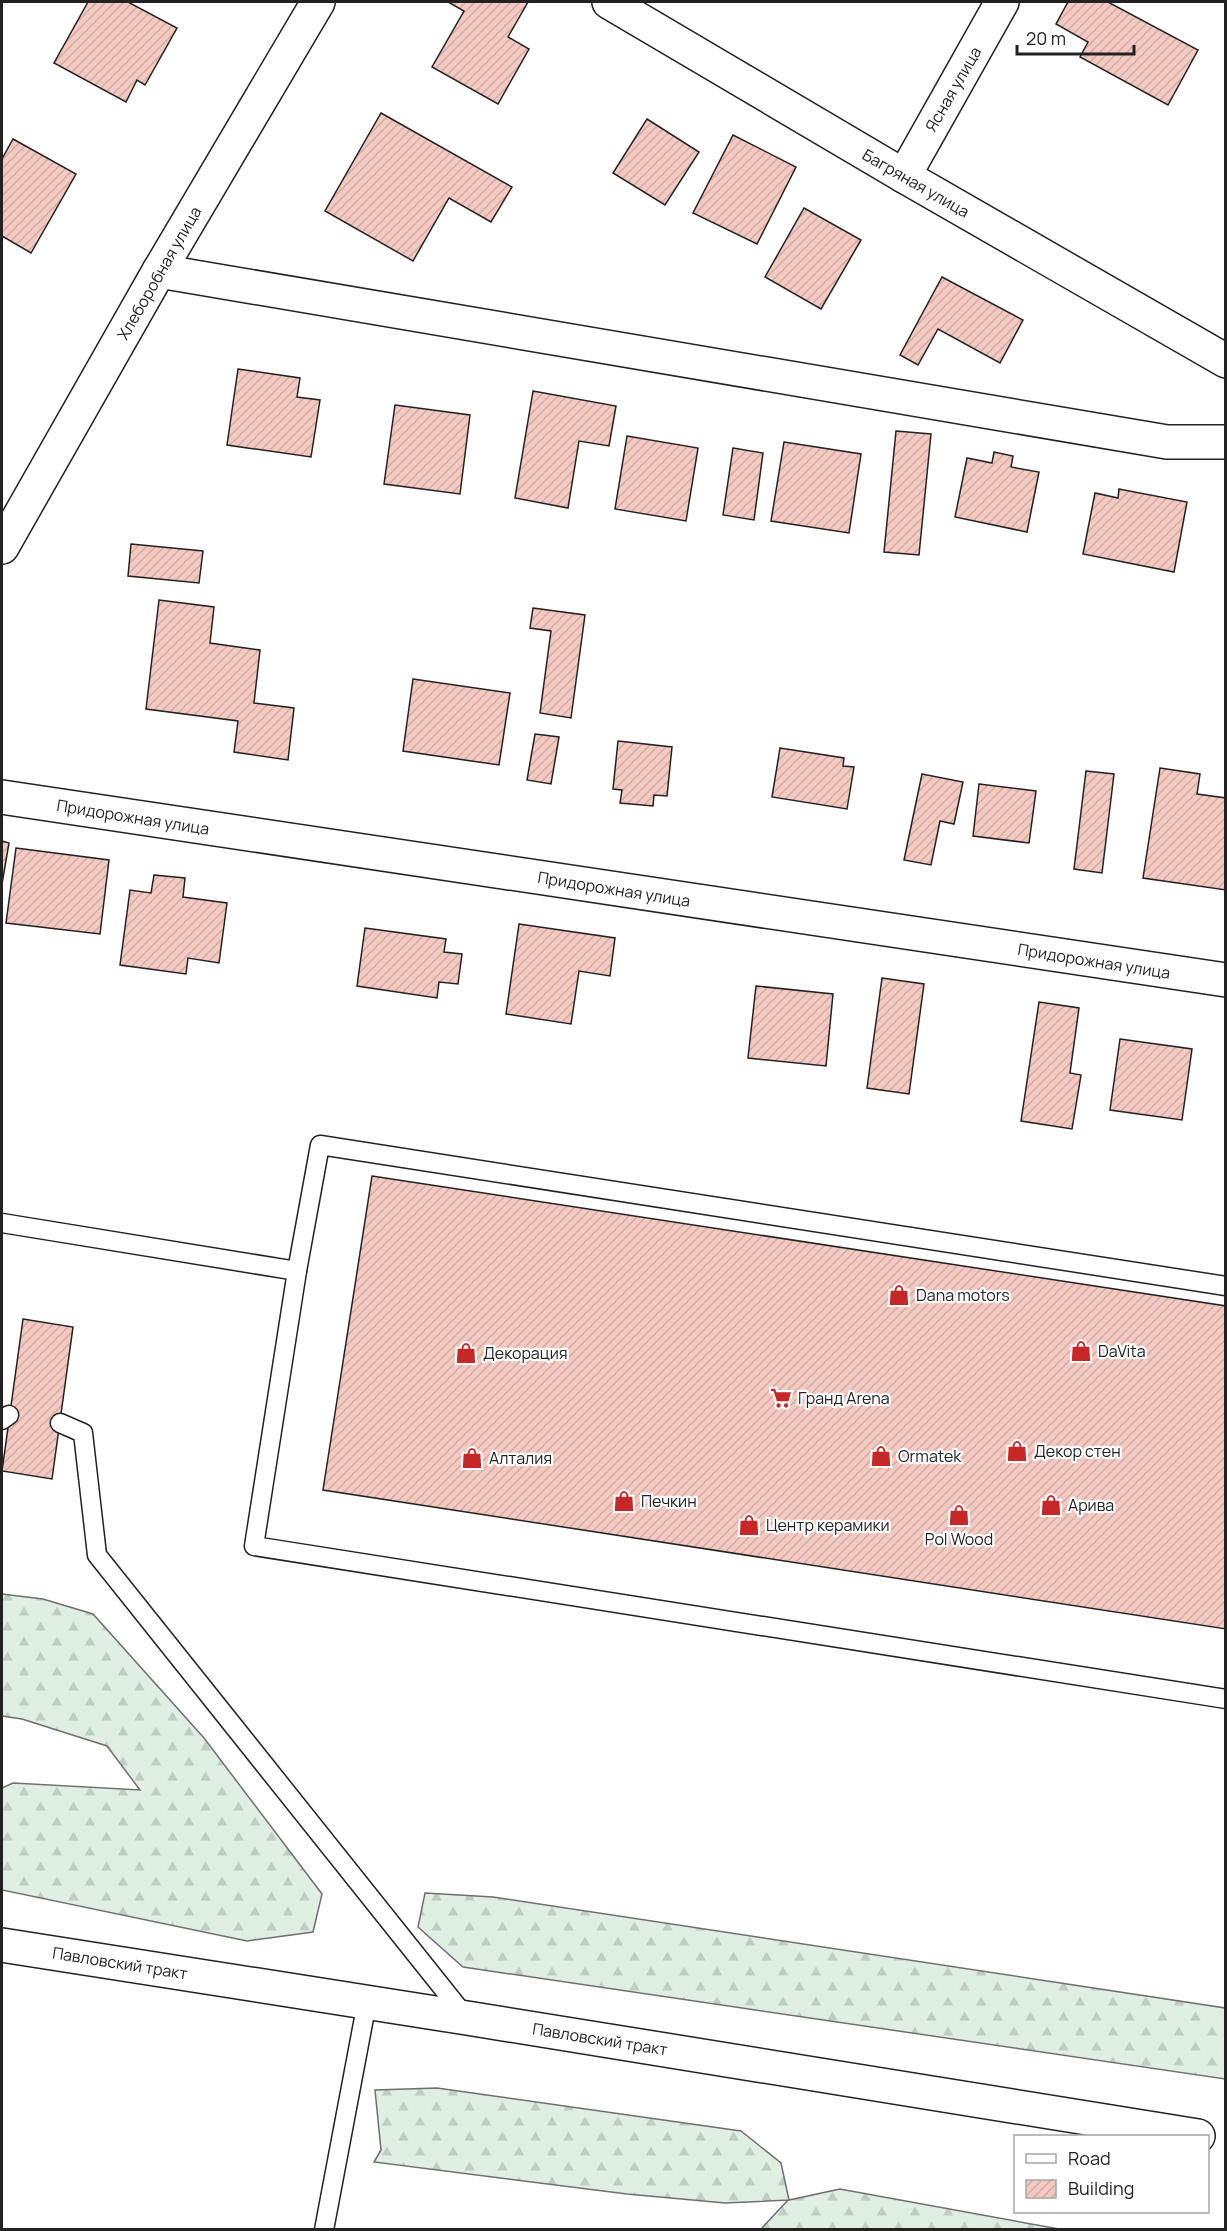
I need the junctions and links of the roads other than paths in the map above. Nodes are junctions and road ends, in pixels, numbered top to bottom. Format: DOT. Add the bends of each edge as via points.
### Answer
graph roads {
  1 [pos="318,2"];
  2 [pos="609,2"];
  3 [pos="1002,2"];
  4 [pos="904,176"];
  5 [pos="159,271"];
  6 [pos="1226,361"];
  7 [pos="1226,442"];
  8 [pos="2,547"];
  9 [pos="2,797"];
  10 [pos="1226,980"];
  11 [pos="2,1223"];
  12 [pos="297,1271"];
  13 [pos="1226,1286"];
  14 [pos="60,1423"];
  15 [pos="1226,1700"];
  16 [pos="2,1945"];
  17 [pos="367,2002"];
  18 [pos="466,2018"];
  19 [pos="1192,2135"];
  20 [pos="1209,2138"];
  21 [pos="1226,2141"];
  22 [pos="324,2229"];
  1 -- 5 [label="street, Хлеборобная улица"];
  2 -- 4 [label="street, Багряная улица"];
  3 -- 4 [label="street, Ясная улица"];
  4 -- 6 [label="street, Багряная улица"];
  5 -- 7 [label="street" via="1167,442"];
  5 -- 8 [label="street, Хлеборобная улица"];
  9 -- 10 [label="street, Придорожная улица"];
  11 -- 12 [label="lane"];
  12 -- 13 [label="lane" via="320,1145"];
  12 -- 15 [label="lane" via="254,1546"];
  14 -- 18 [label="lane" via="82,1433 97,1555"];
  16 -- 17 [label="street, Павловский тракт"];
  17 -- 18 [label="street, Павловский тракт"];
  17 -- 22 [label="lane"];
  18 -- 19 [label="street, Павловский тракт"];
  20 -- 21 [label="street"];
}
